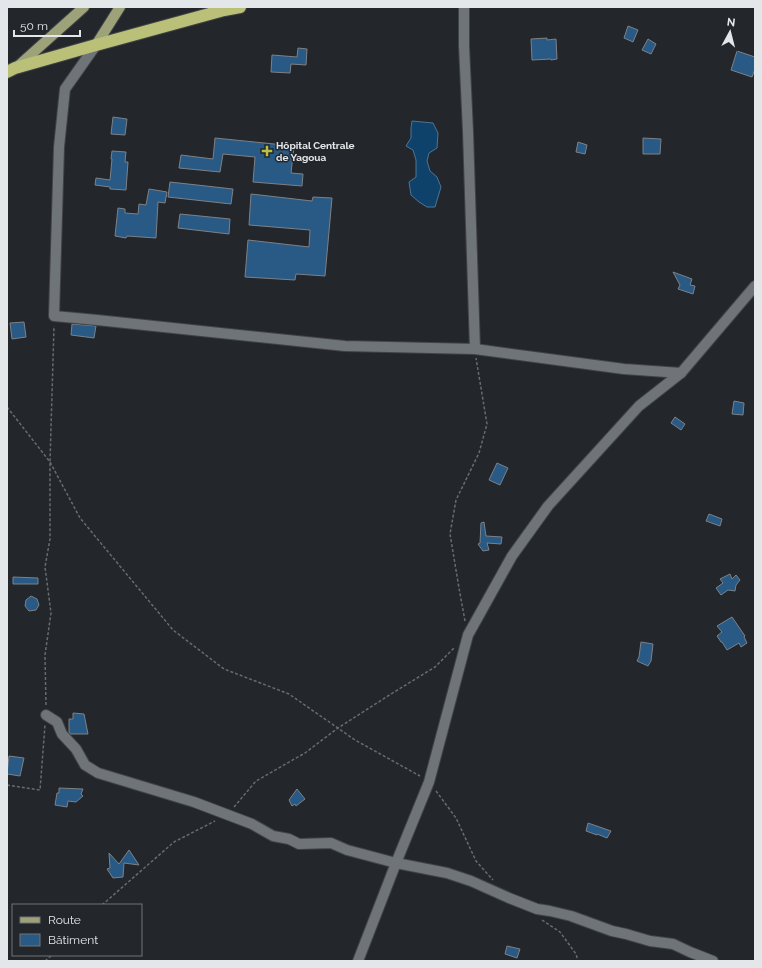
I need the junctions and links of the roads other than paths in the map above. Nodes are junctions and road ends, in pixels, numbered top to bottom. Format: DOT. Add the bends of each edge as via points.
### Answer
graph roads {
  1 [pos="84,7"];
  2 [pos="120,7"];
  3 [pos="240,7"];
  4 [pos="464,7"];
  5 [pos="96,45"];
  6 [pos="11,70"];
  7 [pos="755,286"];
  8 [pos="475,349"];
  9 [pos="681,373"];
  10 [pos="46,715"];
  11 [pos="396,863"];
  12 [pos="358,961"];
  13 [pos="713,961"];
  1 -- 6 [label="main road"];
  2 -- 5 [label="main road"];
  3 -- 5 [label="highway"];
  4 -- 8 [label="street"];
  5 -- 6 [label="highway"];
  5 -- 8 [label="street" via="65,89 59,146 54,316 345,346"];
  7 -- 9 [label="street"];
  8 -- 9 [label="street" via="624,369"];
  9 -- 11 [label="street" via="639,406 548,506 512,556 468,635 429,782"];
  10 -- 11 [label="street" via="57,722 62,734 76,749 85,765 98,773 228,814 273,836 299,844 331,843"];
  11 -- 12 [label="street"];
  11 -- 13 [label="street" via="471,881 537,909 571,916 650,941 673,944"];
}
